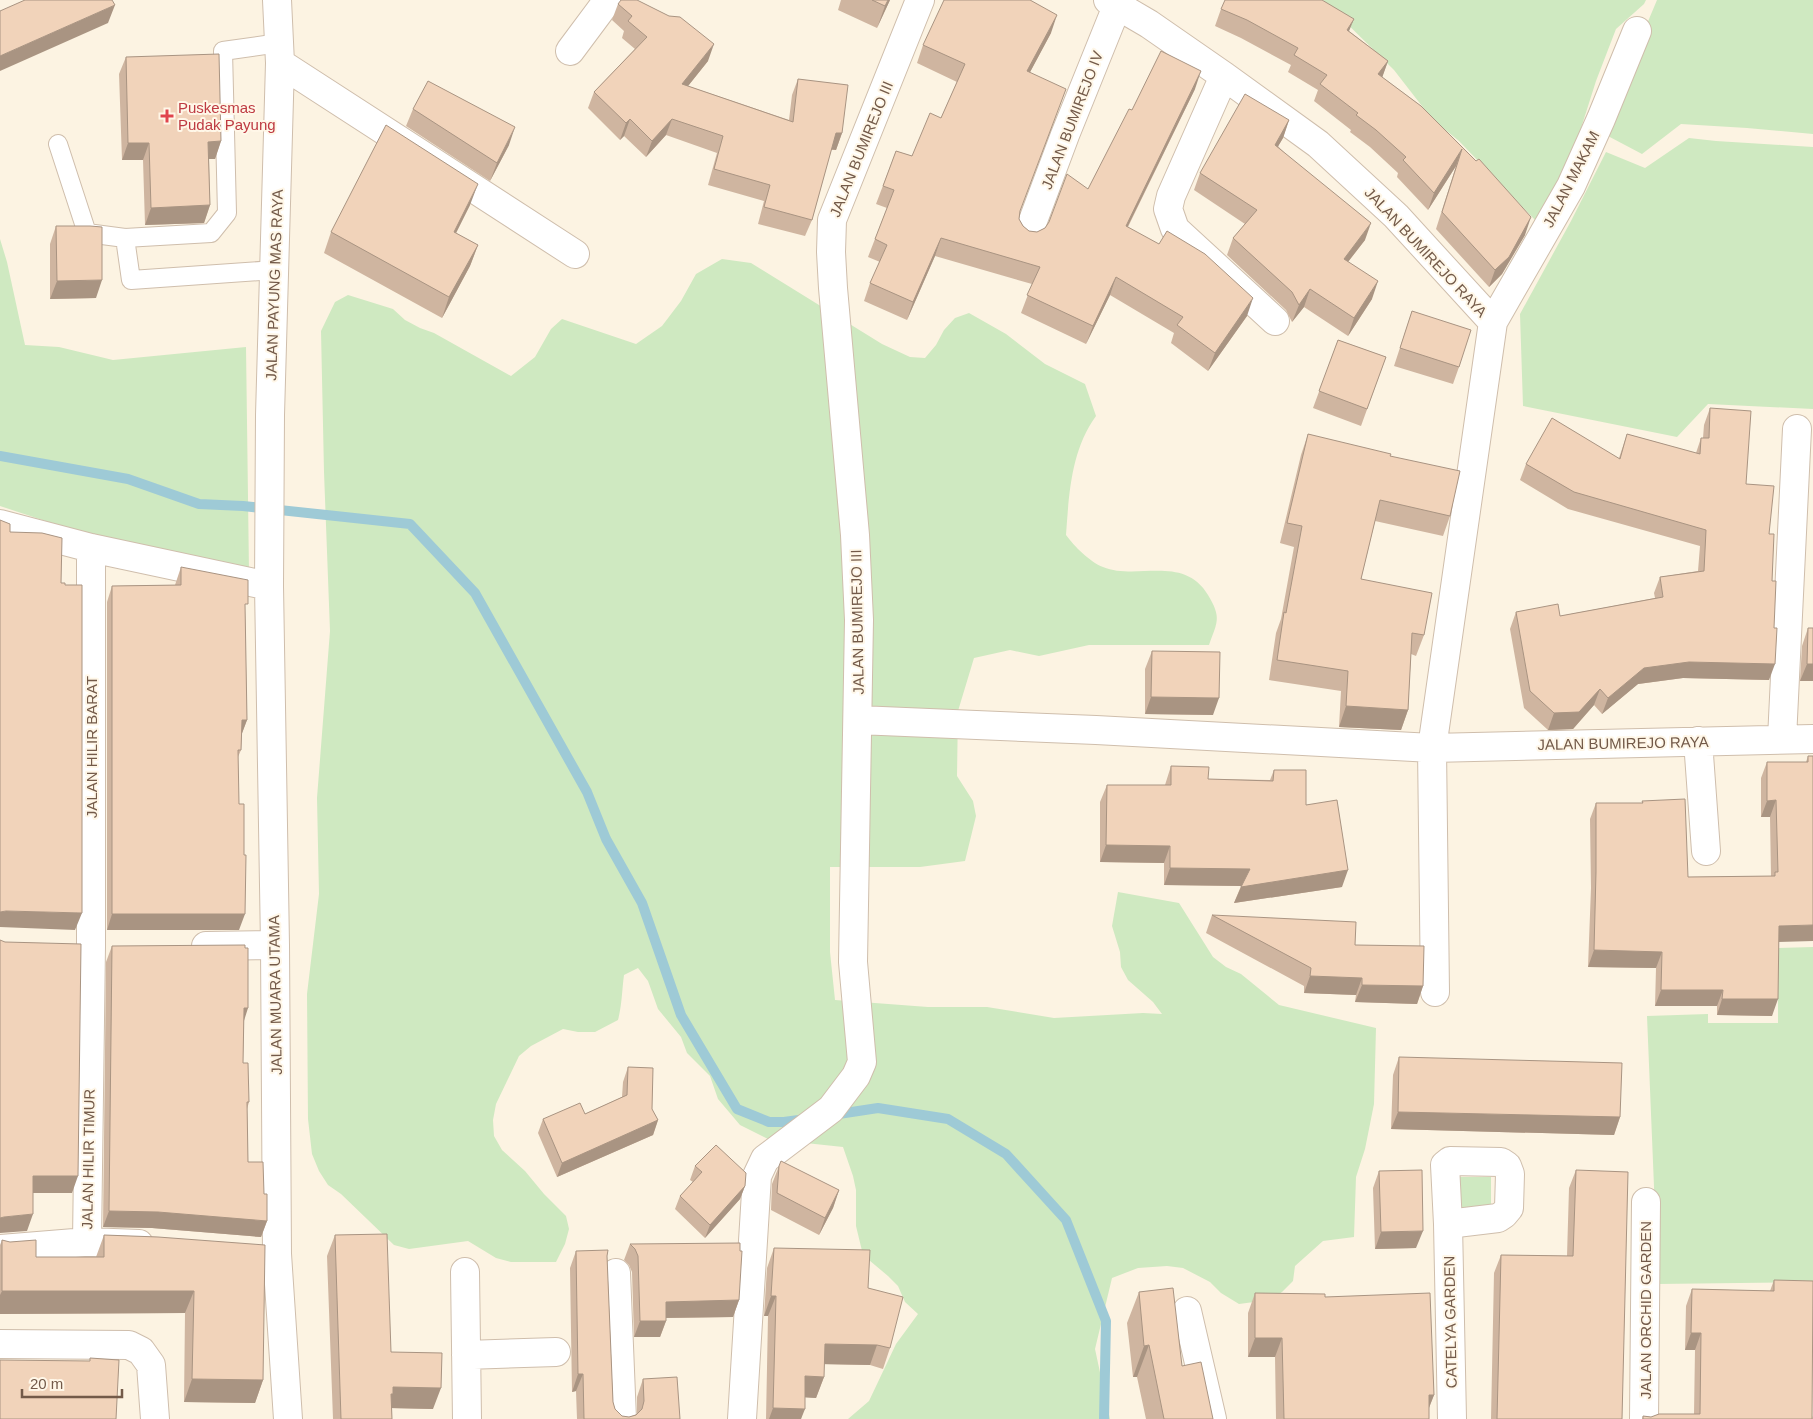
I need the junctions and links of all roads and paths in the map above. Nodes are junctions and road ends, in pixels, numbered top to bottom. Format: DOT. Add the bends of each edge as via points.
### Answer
graph roads {
  1 [pos="276,0"];
  2 [pos="608,0"];
  3 [pos="920,0"];
  4 [pos="1113,3"];
  5 [pos="1637,31"];
  6 [pos="570,52"];
  7 [pos="280,53"];
  8 [pos="1224,76"];
  9 [pos="58,144"];
  10 [pos="1028,234"];
  11 [pos="125,238"];
  12 [pos="575,254"];
  13 [pos="274,270"];
  14 [pos="1275,321"];
  15 [pos="1493,322"];
  16 [pos="1797,429"];
  17 [pos="0,524"];
  18 [pos="91,548"];
  19 [pos="269,578"];
  20 [pos="858,720"];
  21 [pos="1782,739"];
  22 [pos="1813,739"];
  23 [pos="1698,741"];
  24 [pos="1432,748"];
  25 [pos="1706,851"];
  26 [pos="64,945"];
  27 [pos="101,946"];
  28 [pos="178,946"];
  29 [pos="275,946"];
  30 [pos="1435,992"];
  31 [pos="1646,1202"];
  32 [pos="1448,1224"];
  33 [pos="87,1242"];
  34 [pos="160,1245"];
  35 [pos="0,1249"];
  36 [pos="465,1272"];
  37 [pos="616,1273"];
  38 [pos="1187,1311"];
  39 [pos="0,1344"];
  40 [pos="556,1352"];
  41 [pos="466,1355"];
  42 [pos="155,1419"];
  43 [pos="288,1419"];
  44 [pos="467,1419"];
  45 [pos="622,1419"];
  46 [pos="742,1419"];
  47 [pos="1212,1419"];
  48 [pos="1452,1419"];
  49 [pos="1644,1419"];
  1 -- 7 [label="street, JALAN PAYUNG MAS RAYA"];
  2 -- 6 [label="street"];
  3 -- 20 [label="street, JALAN BUMIREJO III" via="832,220 830,252 860,620"];
  4 -- 8 [label="street, JALAN BUMIREJO RAYA"];
  4 -- 10 [label="street, JALAN BUMIREJO IV"];
  5 -- 15 [label="street, JALAN MAKAM" via="1571,186"];
  7 -- 11 [label="lane" via="223,52 227,213 211,232"];
  7 -- 12 [label="street"];
  7 -- 13 [label="street, JALAN PAYUNG MAS RAYA"];
  8 -- 14 [label="street" via="1168,209 1175,229"];
  8 -- 15 [label="street, JALAN BUMIREJO RAYA" via="1318,144 1396,216"];
  9 -- 11 [label="lane" via="87,233"];
  11 -- 13 [label="lane" via="131,280"];
  13 -- 19 [label="street, JALAN PAYUNG MAS RAYA"];
  15 -- 24 [label="street, JALAN BUMIREJO RAYA"];
  16 -- 21 [label="street"];
  17 -- 18 [label="street"];
  18 -- 19 [label="street"];
  18 -- 27 [label="street, JALAN HILIR BARAT"];
  19 -- 29 [label="street, JALAN MUARA UTAMA"];
  20 -- 24 [label="street"];
  20 -- 46 [label="street, JALAN BUMIREJO III" via="853,962 862,1062 856,1076 823,1115 766,1159 758,1176"];
  21 -- 22 [label="street, JALAN BUMIREJO RAYA"];
  21 -- 23 [label="street, JALAN BUMIREJO RAYA"];
  23 -- 24 [label="street, JALAN BUMIREJO RAYA"];
  23 -- 25 [label="street"];
  24 -- 30 [label="street, JALAN BUMIREJO RAYA"];
  26 -- 27 [label="street"];
  27 -- 33 [label="street, JALAN HILIR TIMUR"];
  28 -- 29 [label="street"];
  29 -- 43 [label="street, JALAN MUARA UTAMA" via="264,1253"];
  31 -- 49 [label="street, JALAN ORCHID GARDEN"];
  32 -- 48 [label="street, CATELYA GARDEN"];
  33 -- 34 [label="street, JALAN HILIR TIMUR"];
  33 -- 35 [label="street"];
  36 -- 41 [label="street"];
  37 -- 45 [label="street"];
  38 -- 47 [label="street"];
  39 -- 42 [label="street" via="129,1345 142,1351 151,1365"];
  40 -- 41 [label="street"];
  41 -- 44 [label="street"];
}
